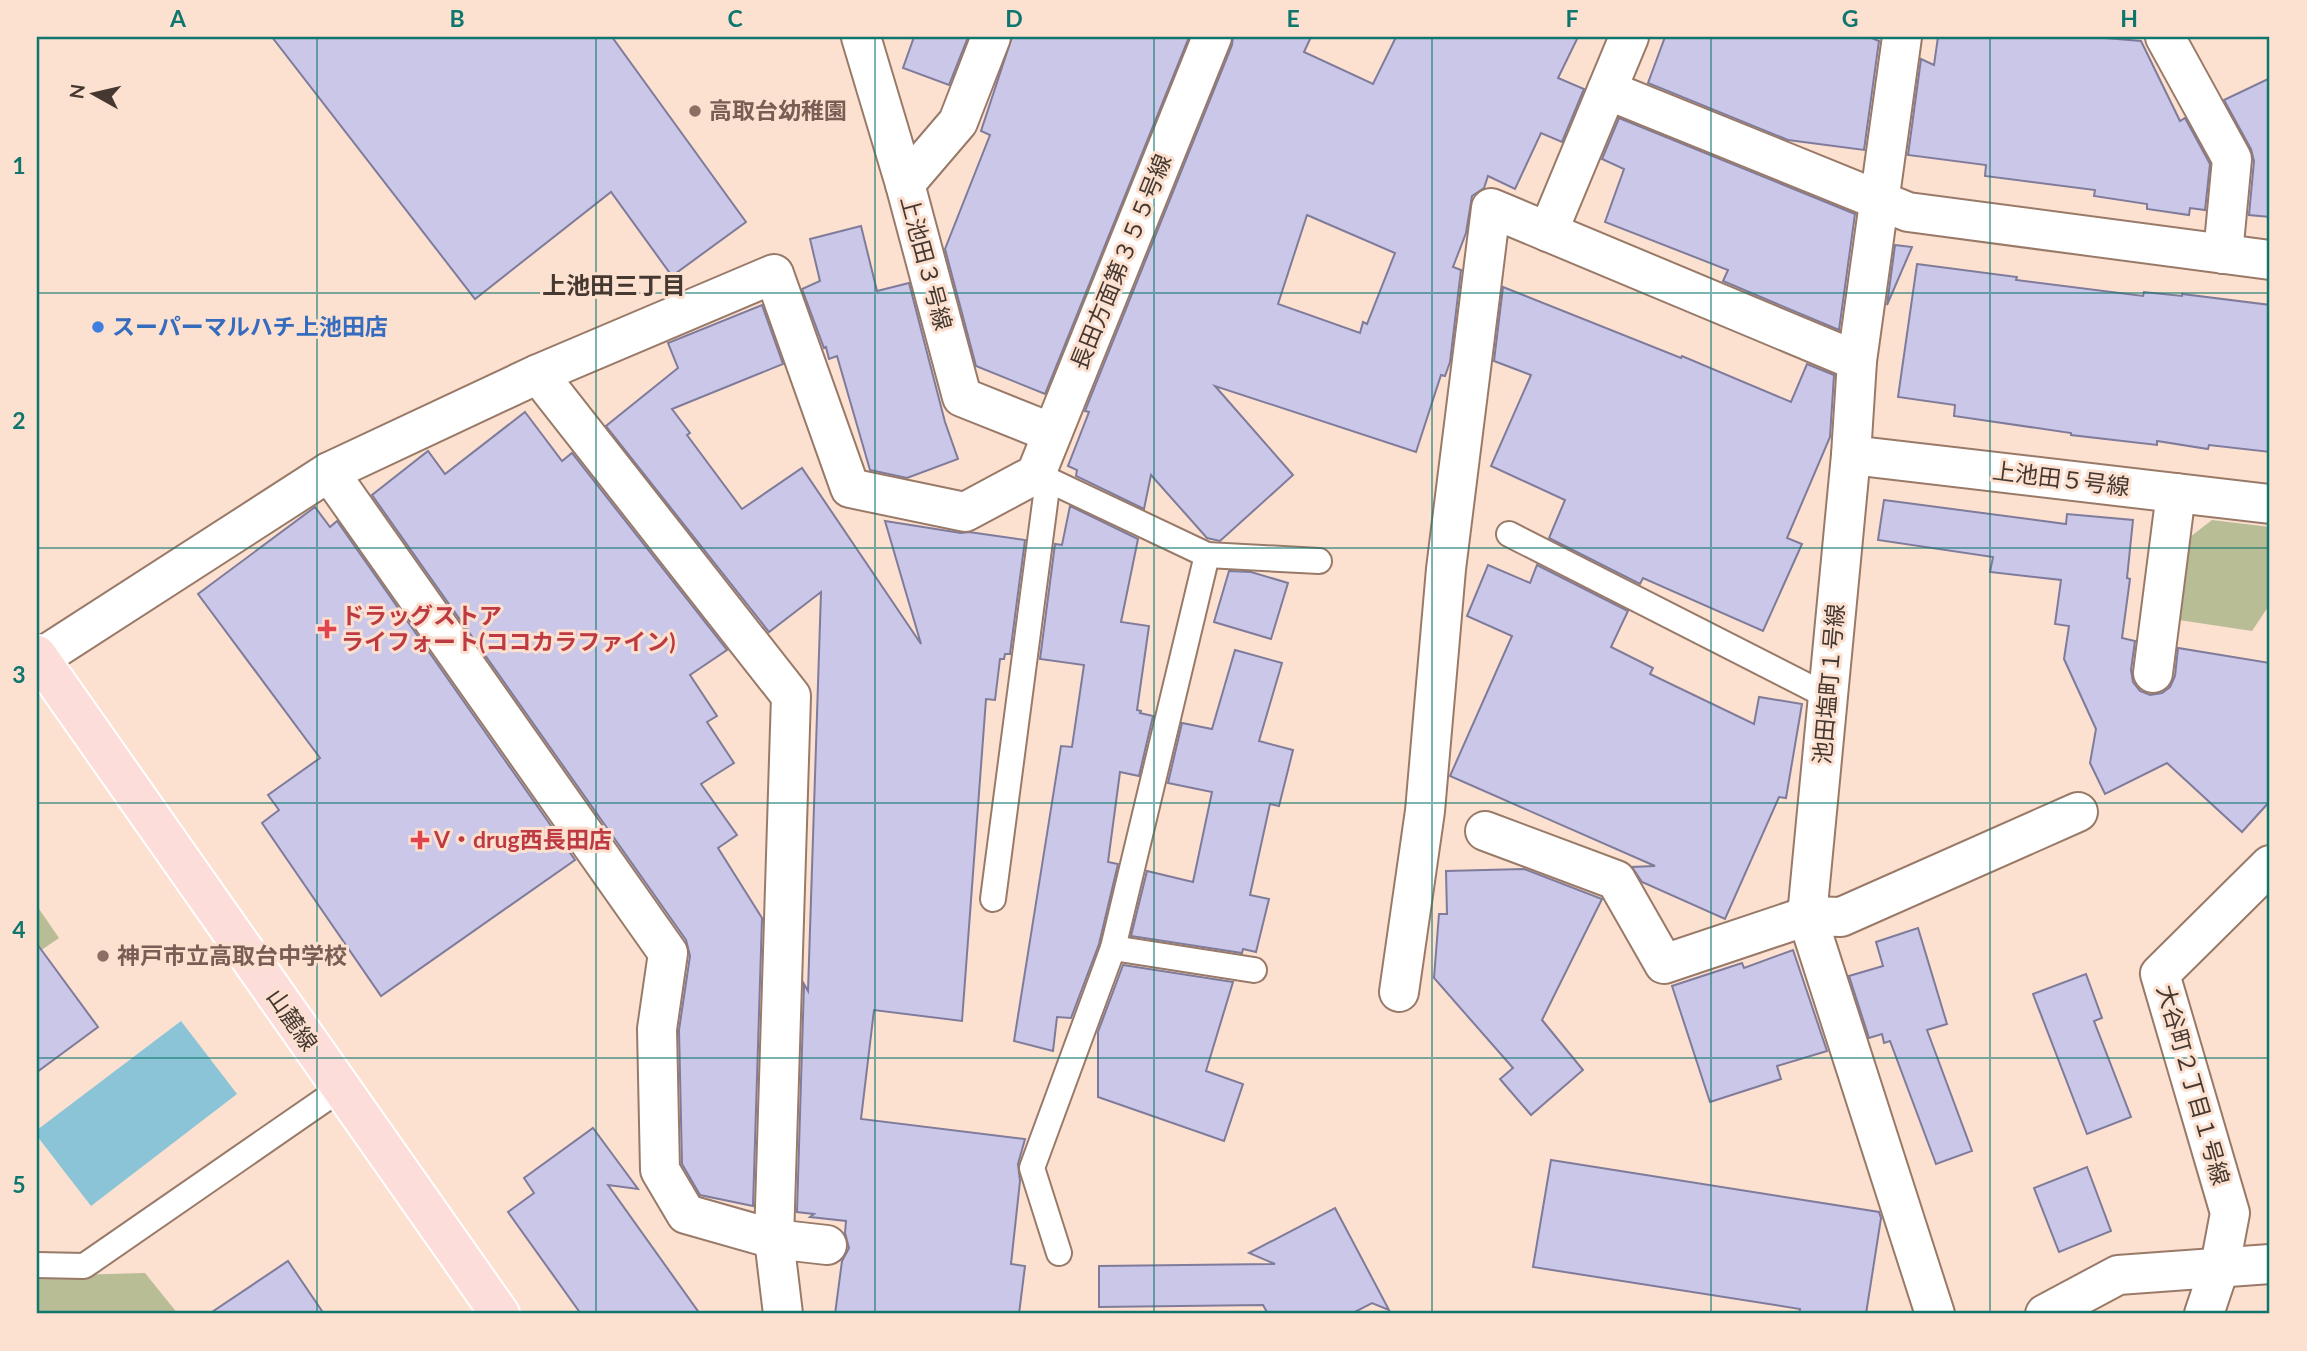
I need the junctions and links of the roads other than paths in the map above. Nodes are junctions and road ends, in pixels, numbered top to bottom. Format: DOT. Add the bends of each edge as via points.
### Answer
graph roads {
  1 [pos="861,37"];
  2 [pos="991,37"];
  3 [pos="1212,37"];
  4 [pos="1629,37"];
  5 [pos="1902,37"];
  6 [pos="2165,37"];
  7 [pos="1607,89"];
  8 [pos="905,184"];
  9 [pos="1880,200"];
  10 [pos="1548,232"];
  11 [pos="2223,254"];
  12 [pos="2270,260"];
  13 [pos="1857,362"];
  14 [pos="538,374"];
  15 [pos="1052,433"];
  16 [pos="1851,454"];
  17 [pos="329,472"];
  18 [pos="1042,477"];
  19 [pos="2176,492"];
  20 [pos="2270,504"];
  21 [pos="1509,534"];
  22 [pos="1207,555"];
  23 [pos="1320,561"];
  24 [pos="38,657"];
  25 [pos="2153,673"];
  26 [pos="1827,696"];
  27 [pos="2078,812"];
  28 [pos="1485,831"];
  29 [pos="2270,865"];
  30 [pos="993,899"];
  31 [pos="1807,916"];
  32 [pos="1113,948"];
  33 [pos="1254,970"];
  34 [pos="1399,992"];
  35 [pos="340,1089"];
  36 [pos="774,1239"];
  37 [pos="827,1245"];
  38 [pos="1059,1254"];
  39 [pos="2270,1264"];
  40 [pos="37,1265"];
  41 [pos="2220,1266"];
  42 [pos="500,1314"];
  43 [pos="783,1314"];
  44 [pos="1936,1314"];
  45 [pos="2045,1314"];
  46 [pos="2204,1314"];
  1 -- 8 [label="street, 上池田３号線"];
  2 -- 8 [label="street" via="958,122"];
  3 -- 15 [label="street, 長田方面第３５５号線"];
  4 -- 7 [label="street"];
  5 -- 9 [label="street, 池田塩町１号線"];
  6 -- 11 [label="street" via="2232,159"];
  7 -- 9 [label="street"];
  7 -- 10 [label="street"];
  8 -- 15 [label="street, 上池田３号線" via="962,397"];
  9 -- 11 [label="street" via="1908,212"];
  9 -- 13 [label="street, 池田塩町１号線"];
  10 -- 13 [label="street"];
  10 -- 34 [label="street" via="1491,208 1446,569 1425,811"];
  11 -- 12 [label="street"];
  13 -- 16 [label="street, 池田塩町１号線"];
  14 -- 17 [label="street"];
  14 -- 18 [label="street" via="774,274 850,488 965,512"];
  14 -- 36 [label="street" via="791,696"];
  15 -- 18 [label="street, 長田方面第３５５号線"];
  16 -- 19 [label="street, 上池田５号線"];
  16 -- 26 [label="street, 池田塩町１号線"];
  17 -- 24 [label="street"];
  17 -- 36 [label="street" via="668,953 657,1029 660,1170 686,1214"];
  18 -- 22 [label="lane"];
  18 -- 30 [label="lane, 長田方面第３５５号線"];
  19 -- 20 [label="street, 上池田５号線"];
  19 -- 25 [label="street"];
  21 -- 26 [label="lane"];
  22 -- 23 [label="lane"];
  22 -- 32 [label="lane"];
  24 -- 35 [label="main road, 山麓線"];
  26 -- 31 [label="street, 池田塩町１号線"];
  27 -- 31 [label="street" via="1841,917"];
  28 -- 31 [label="street" via="1616,880 1664,964"];
  29 -- 41 [label="street, 大谷町２丁目１号線" via="2160,974 2230,1213"];
  31 -- 44 [label="street, 池田塩町１号線"];
  32 -- 33 [label="lane"];
  32 -- 38 [label="lane" via="1032,1168"];
  35 -- 40 [label="lane" via="84,1266"];
  35 -- 42 [label="main road, 山麓線"];
  36 -- 37 [label="street"];
  36 -- 43 [label="street"];
  39 -- 41 [label="street"];
  41 -- 45 [label="street" via="2118,1275"];
  41 -- 46 [label="street"];
}
